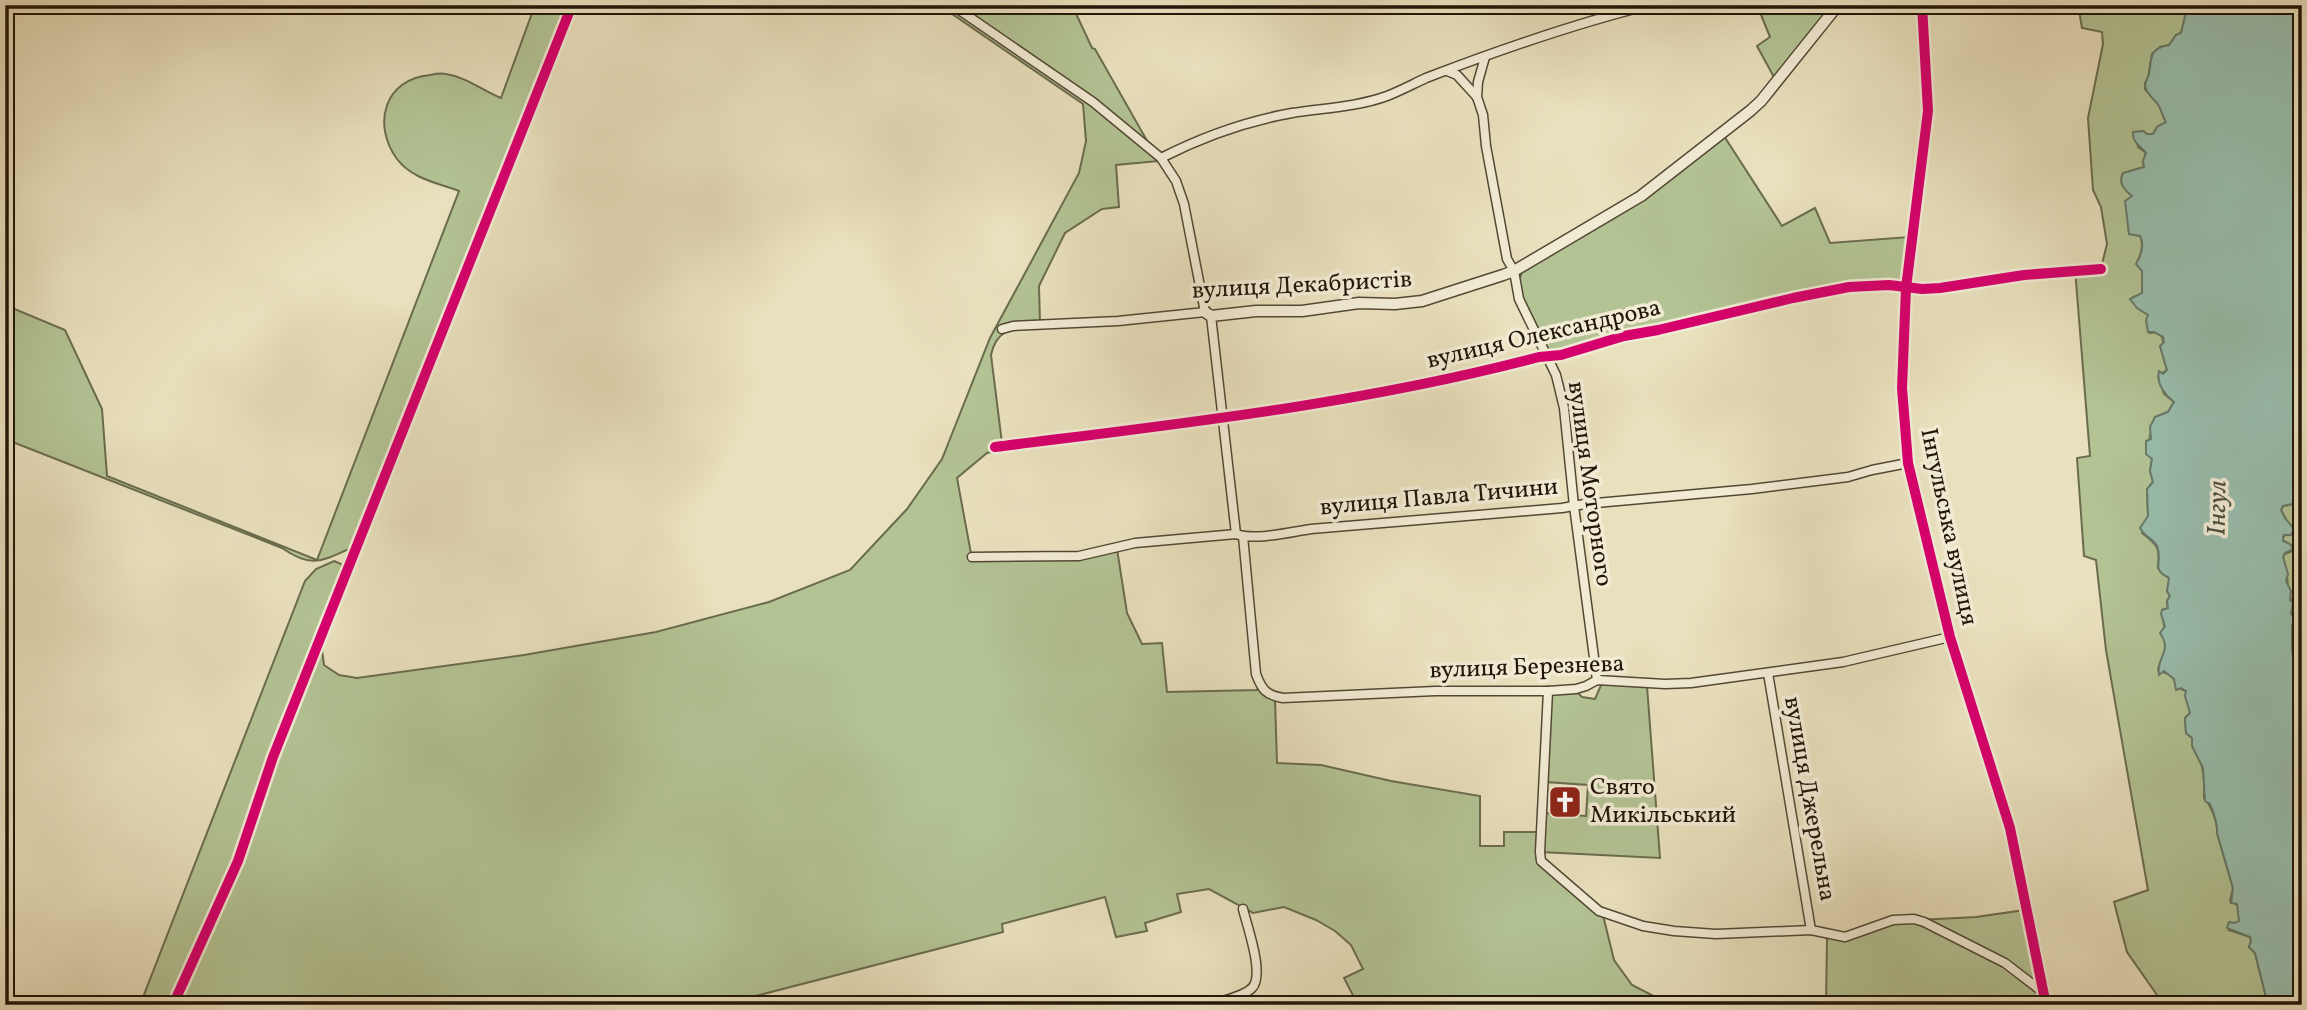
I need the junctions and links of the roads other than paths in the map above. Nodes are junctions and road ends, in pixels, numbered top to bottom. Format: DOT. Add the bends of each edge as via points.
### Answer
graph roads {
  1 [pos="572,5"];
  2 [pos="952,5"];
  3 [pos="1650,5"];
  4 [pos="1838,5"];
  5 [pos="1922,5"];
  6 [pos="1632,7"];
  7 [pos="1486,57"];
  8 [pos="1447,71"];
  9 [pos="1477,97"];
  10 [pos="1161,158"];
  11 [pos="2101,269"];
  12 [pos="1514,271"];
  13 [pos="1906,288"];
  14 [pos="1208,314"];
  15 [pos="1002,330"];
  16 [pos="1547,356"];
  17 [pos="1222,418"];
  18 [pos="995,447"];
  19 [pos="1908,463"];
  20 [pos="1574,506"];
  21 [pos="1239,535"];
  22 [pos="972,556"];
  23 [pos="1950,637"];
  24 [pos="1768,673"];
  25 [pos="1597,680"];
  26 [pos="1548,691"];
  27 [pos="1243,909"];
  28 [pos="1811,930"];
  29 [pos="2044,993"];
  30 [pos="173,1005"];
  31 [pos="1211,1005"];
  32 [pos="2046,1005"];
  1 -- 30 [label="street" via="278,745 238,861"];
  2 -- 10 [label="street" via="1093,102"];
  3 -- 6 [label="street"];
  4 -- 12 [label="street, вулиця Декабристів" via="1750,111 1641,196"];
  5 -- 13 [label="street, Інгульська вулиця" via="1928,111"];
  6 -- 7 [label="street"];
  7 -- 8 [label="street"];
  7 -- 9 [label="street, вулиця Моторного"];
  8 -- 9 [label="street" via="1457,75"];
  8 -- 10 [label="street" via="1371,101 1246,124"];
  9 -- 12 [label="street, вулиця Моторного" via="1507,258"];
  10 -- 14 [label="street" via="1184,204"];
  11 -- 13 [label="street, вулиця Олександрова"];
  12 -- 14 [label="street, вулиця Декабристів" via="1422,301"];
  12 -- 16 [label="street, вулиця Моторного" via="1518,299"];
  13 -- 16 [label="street, вулиця Олександрова" via="1849,287"];
  13 -- 19 [label="street, Інгульська вулиця" via="1902,388"];
  14 -- 15 [label="street, вулиця Декабристів"];
  14 -- 17 [label="street"];
  16 -- 17 [label="street, вулиця Олександрова" via="1407,387"];
  16 -- 20 [label="street, вулиця Моторного" via="1564,408"];
  17 -- 18 [label="street, вулиця Олександрова"];
  17 -- 21 [label="street"];
  19 -- 20 [label="street, вулиця Павла Тичини" via="1849,477"];
  19 -- 23 [label="street, Інгульська вулиця"];
  20 -- 21 [label="street, вулиця Павла Тичини"];
  20 -- 25 [label="street, вулиця Моторного"];
  21 -- 22 [label="street, вулиця Павла Тичини" via="1135,543 1079,556"];
  21 -- 26 [label="street, вулиця Березнева" via="1256,674 1269,695"];
  23 -- 24 [label="street, вулиця Березнева" via="1843,662"];
  23 -- 29 [label="street, Інгульська вулиця" via="2010,828"];
  24 -- 25 [label="street, вулиця Березнева" via="1665,684"];
  24 -- 28 [label="street, вулиця Джерельна"];
  25 -- 26 [label="street, вулиця Березнева" via="1586,687"];
  26 -- 28 [label="street, вулиця Джерельна" via="1540,852 1545,866 1599,912 1643,926 1699,934"];
  27 -- 31 [label="street" via="1256,982 1249,991"];
  28 -- 29 [label="street, вулиця Джерельна" via="1844,937 1893,920 1914,919 2005,963"];
  29 -- 32 [label="street, Інгульська вулиця"];
}
